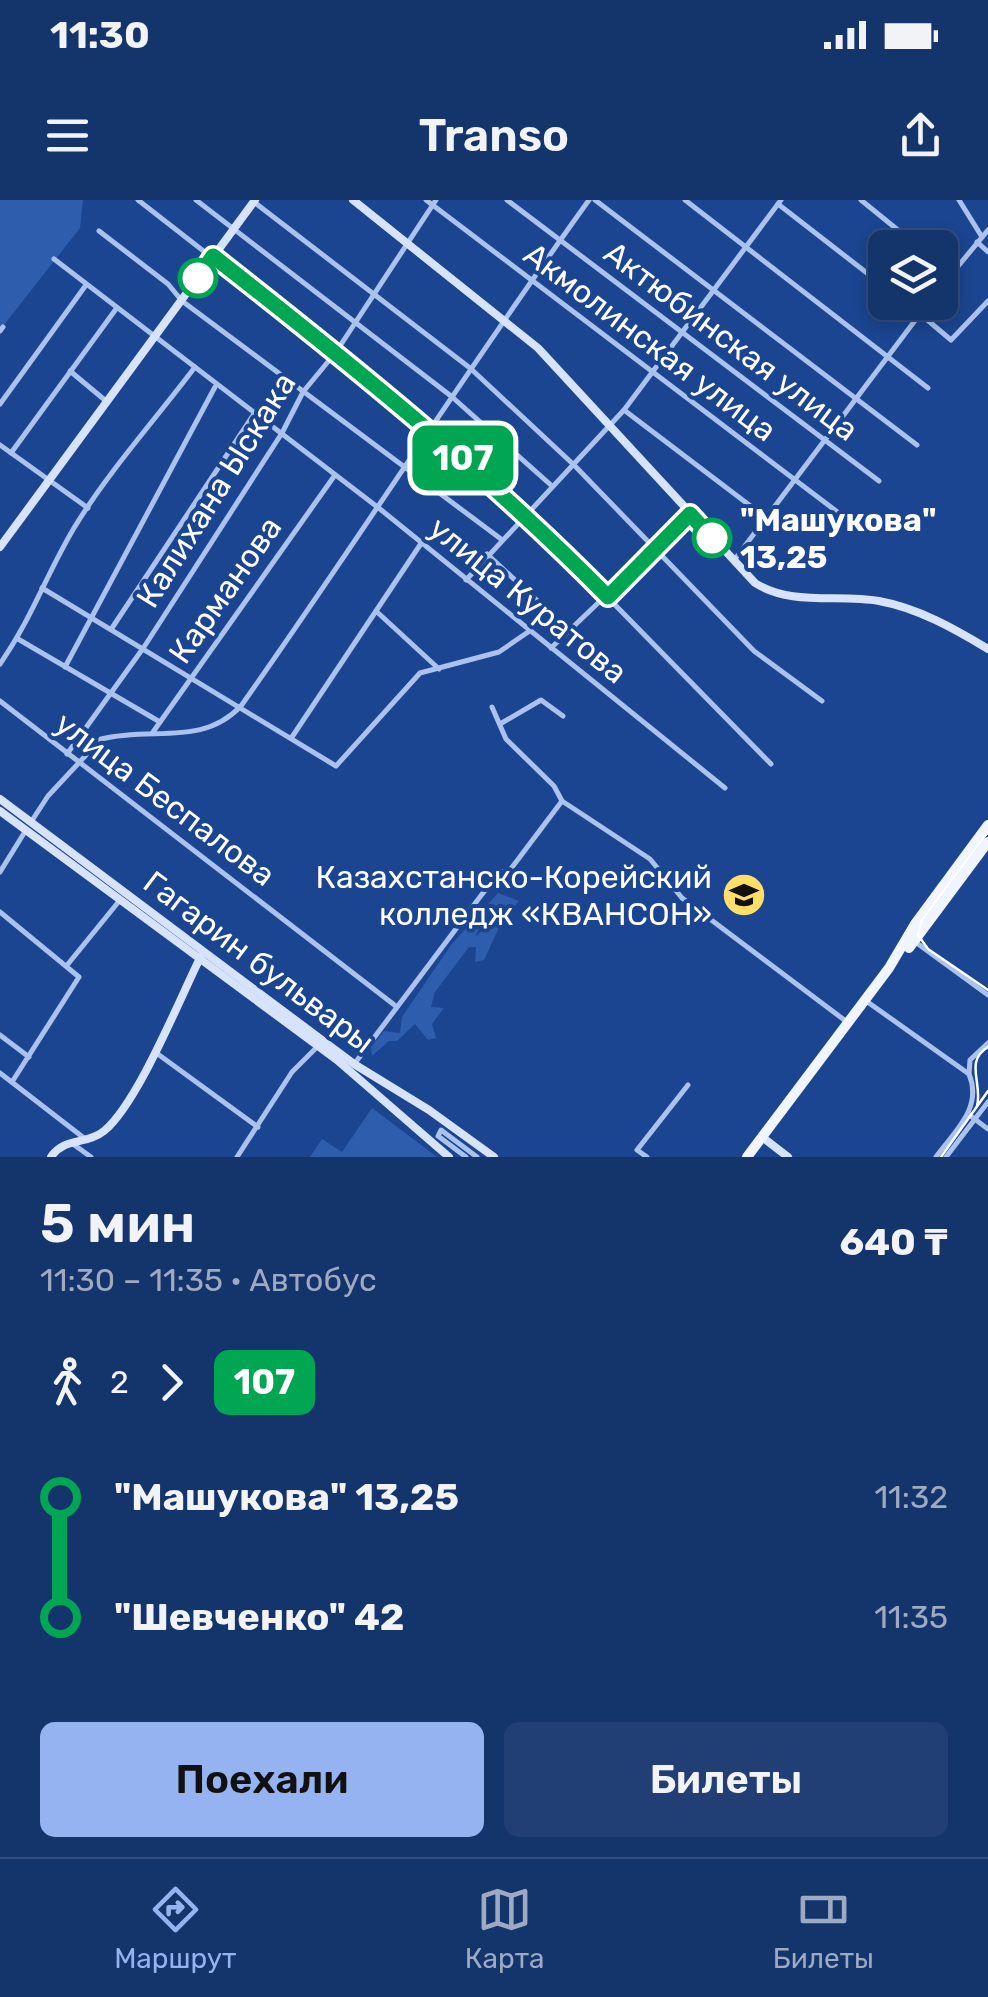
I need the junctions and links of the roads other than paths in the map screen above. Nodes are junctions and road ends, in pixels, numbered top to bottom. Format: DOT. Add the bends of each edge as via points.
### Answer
graph roads {
  1 [pos="138,200"];
  2 [pos="196,200"];
  3 [pos="253,200"];
  4 [pos="353,200"];
  5 [pos="426,200"];
  6 [pos="508,200"];
  7 [pos="592,200"];
  8 [pos="685,200"];
  9 [pos="860,200"];
  10 [pos="959,200"];
  11 [pos="779,202"];
  12 [pos="434,203"];
  13 [pos="235,230"];
  14 [pos="898,230"];
  15 [pos="988,230"];
  16 [pos="98,231"];
  17 [pos="979,239"];
  18 [pos="560,240"];
  19 [pos="406,242"];
  20 [pos="746,246"];
  21 [pos="988,252"];
  22 [pos="213,256"];
  23 [pos="54,259"];
  24 [pos="958,265"];
  25 [pos="868,273"];
  26 [pos="530,280"];
  27 [pos="86,285"];
  28 [pos="712,289"];
  29 [pos="374,292"];
  30 [pos="182,300"];
  31 [pos="988,301"];
  32 [pos="116,310"];
  33 [pos="502,319"];
  34 [pos="916,320"];
  35 [pos="927,320"];
  36 [pos="355,322"];
  37 [pos="680,331"];
  38 [pos="154,338"];
  39 [pos="336,352"];
  40 [pos="889,356"];
  41 [pos="195,367"];
  42 [pos="470,368"];
  43 [pos="70,371"];
  44 [pos="651,372"];
  45 [pos="215,386"];
  46 [pos="928,388"];
  47 [pos="303,392"];
  48 [pos="451,396"];
  49 [pos="856,398"];
  50 [pos="107,402"];
  51 [pos="0,404"];
  52 [pos="624,410"];
  53 [pos="255,413"];
  54 [pos="610,427"];
  55 [pos="432,429"];
  56 [pos="282,434"];
  57 [pos="825,440"];
  58 [pos="0,446"];
  59 [pos="916,446"];
  60 [pos="10,452"];
  61 [pos="574,465"];
  62 [pos="408,467"];
  63 [pos="335,475"];
  64 [pos="49,480"];
  65 [pos="795,480"];
  66 [pos="879,481"];
  67 [pos="552,486"];
  68 [pos="88,508"];
  69 [pos="380,508"];
  70 [pos="524,512"];
  71 [pos="690,514"];
  72 [pos="766,518"];
  73 [pos="848,520"];
  74 [pos="501,538"];
  75 [pos="420,544"];
  76 [pos="0,547"];
  77 [pos="655,551"];
  78 [pos="487,554"];
  79 [pos="733,561"];
  80 [pos="466,580"];
  81 [pos="42,588"];
  82 [pos="608,597"];
  83 [pos="376,611"];
  84 [pos="89,615"];
  85 [pos="557,619"];
  86 [pos="112,628"];
  87 [pos="531,630"];
  88 [pos="18,639"];
  89 [pos="144,647"];
  90 [pos="551,648"];
  91 [pos="988,650"];
  92 [pos="0,664"];
  93 [pos="65,667"];
  94 [pos="439,668"];
  95 [pos="192,676"];
  96 [pos="112,694"];
  97 [pos="822,700"];
  98 [pos="0,701"];
  99 [pos="241,706"];
  100 [pos="492,707"];
  101 [pos="563,716"];
  102 [pos="160,722"];
  103 [pos="500,724"];
  104 [pos="153,732"];
  105 [pos="292,737"];
  106 [pos="67,754"];
  107 [pos="77,762"];
  108 [pos="771,764"];
  109 [pos="725,788"];
  110 [pos="0,799"];
  111 [pos="562,801"];
  112 [pos="0,811"];
  113 [pos="29,826"];
  114 [pos="988,826"];
  115 [pos="988,842"];
  116 [pos="0,872"];
  117 [pos="120,900"];
  118 [pos="0,912"];
  119 [pos="912,939"];
  120 [pos="201,955"];
  121 [pos="68,964"];
  122 [pos="209,966"];
  123 [pos="189,982"];
  124 [pos="988,996"];
  125 [pos="869,1003"];
  126 [pos="397,1007"];
  127 [pos="850,1024"];
  128 [pos="0,1035"];
  129 [pos="988,1043"];
  130 [pos="317,1047"];
  131 [pos="155,1052"];
  132 [pos="29,1058"];
  133 [pos="352,1068"];
  134 [pos="0,1073"];
  135 [pos="969,1074"];
  136 [pos="12,1082"];
  137 [pos="688,1085"];
  138 [pos="988,1102"];
  139 [pos="422,1106"];
  140 [pos="968,1114"];
  141 [pos="407,1118"];
  142 [pos="975,1119"];
  143 [pos="258,1127"];
  144 [pos="988,1129"];
  145 [pos="84,1138"];
  146 [pos="764,1139"];
  147 [pos="71,1142"];
  148 [pos="941,1156"];
  149 [pos="51,1157"];
  150 [pos="91,1157"];
  151 [pos="237,1157"];
  152 [pos="450,1157"];
  153 [pos="466,1157"];
  154 [pos="477,1157"];
  155 [pos="494,1157"];
  156 [pos="647,1157"];
  157 [pos="750,1157"];
  158 [pos="788,1157"];
  1 -- 22 [label="street"];
  2 -- 13 [label="street"];
  3 -- 13 [label="main road"];
  3 -- 29 [label="street"];
  4 -- 19 [label="main road"];
  5 -- 12 [label="street, Акмолинская улица"];
  6 -- 18 [label="street, Актюбинская улица"];
  7 -- 18 [label="street"];
  7 -- 28 [label="street"];
  8 -- 20 [label="street"];
  9 -- 14 [label="street"];
  10 -- 17 [label="street"];
  11 -- 20 [label="street"];
  11 -- 25 [label="street"];
  12 -- 19 [label="street, Калихана Ыскака"];
  12 -- 26 [label="street, Акмолинская улица"];
  13 -- 22 [label="main road"];
  13 -- 36 [label="street"];
  15 -- 17 [label="street"];
  16 -- 30 [label="street"];
  17 -- 21 [label="street"];
  17 -- 24 [label="street"];
  18 -- 26 [label="street"];
  18 -- 37 [label="street, Актюбинская улица"];
  19 -- 29 [label="street, Калихана Ыскака"];
  19 -- 33 [label="main road"];
  20 -- 28 [label="street"];
  20 -- 40 [label="street"];
  22 -- 30 [label="main road"];
  22 -- 39 [label="street"];
  23 -- 27 [label="street, улица Куратова"];
  26 -- 33 [label="street"];
  26 -- 44 [label="street, Акмолинская улица"];
  27 -- 32 [label="street, улица Куратова"];
  27 -- 51 [label="street"];
  28 -- 37 [label="street"];
  28 -- 49 [label="street"];
  29 -- 36 [label="street, Калихана Ыскака"];
  29 -- 42 [label="street"];
  30 -- 38 [label="main road"];
  30 -- 47 [label="street"];
  31 -- 35 [label="street" via="951,340"];
  32 -- 38 [label="street, улица Куратова"];
  32 -- 43 [label="street"];
  33 -- 42 [label="street"];
  33 -- 54 [label="main road"];
  34 -- 40 [label="street"];
  36 -- 39 [label="street, Калихана Ыскака"];
  36 -- 48 [label="street"];
  37 -- 44 [label="street"];
  37 -- 57 [label="street, Актюбинская улица"];
  38 -- 41 [label="street, улица Куратова"];
  38 -- 50 [label="main road"];
  39 -- 47 [label="street, Калихана Ыскака"];
  39 -- 55 [label="street"];
  40 -- 46 [label="street"];
  40 -- 49 [label="street"];
  41 -- 45 [label="street, улица Куратова"];
  41 -- 68 [label="street"];
  42 -- 48 [label="street"];
  42 -- 61 [label="street"];
  43 -- 50 [label="street"];
  43 -- 60 [label="street"];
  44 -- 52 [label="street"];
  44 -- 65 [label="street, Акмолинская улица"];
  45 -- 53 [label="street, улица Куратова"];
  45 -- 84 [label="street"];
  47 -- 56 [label="street, Калихана Ыскака"];
  47 -- 62 [label="street"];
  48 -- 55 [label="street"];
  48 -- 67 [label="street"];
  49 -- 57 [label="street"];
  49 -- 59 [label="street"];
  50 -- 64 [label="main road"];
  52 -- 54 [label="street"];
  52 -- 72 [label="street"];
  53 -- 56 [label="street, улица Куратова"];
  53 -- 86 [label="street"];
  54 -- 61 [label="street"];
  54 -- 71 [label="main road"];
  55 -- 62 [label="street"];
  55 -- 70 [label="street"];
  56 -- 63 [label="street, улица Куратова"];
  56 -- 89 [label="street, Калихана Ыскака"];
  57 -- 65 [label="street"];
  57 -- 66 [label="street, Актюбинская улица"];
  58 -- 60 [label="street"];
  60 -- 64 [label="street"];
  61 -- 67 [label="street"];
  61 -- 77 [label="street"];
  62 -- 69 [label="street"];
  62 -- 74 [label="street"];
  63 -- 69 [label="street, улица Куратова"];
  63 -- 95 [label="street, Карманова"];
  64 -- 68 [label="street"];
  64 -- 76 [label="main road"];
  65 -- 72 [label="street"];
  65 -- 73 [label="street, Акмолинская улица"];
  67 -- 70 [label="street"];
  68 -- 81 [label="street"];
  69 -- 75 [label="street, улица Куратова"];
  69 -- 99 [label="street"];
  70 -- 74 [label="street"];
  70 -- 82 [label="street"];
  71 -- 77 [label="street"];
  71 -- 79 [label="main road"];
  72 -- 79 [label="street"];
  74 -- 78 [label="street"];
  75 -- 80 [label="street, улица Куратова"];
  75 -- 83 [label="street"];
  77 -- 82 [label="street"];
  77 -- 97 [label="street" via="754,652"];
  78 -- 80 [label="street"];
  78 -- 85 [label="street"];
  79 -- 91 [label="main road" via="773,594 879,601 928,616"];
  80 -- 87 [label="street, улица Куратова"];
  81 -- 84 [label="street"];
  81 -- 88 [label="street"];
  82 -- 90 [label="street"];
  82 -- 108 [label="street"];
  83 -- 94 [label="street"];
  83 -- 105 [label="street"];
  84 -- 86 [label="street"];
  84 -- 93 [label="street"];
  86 -- 89 [label="street"];
  87 -- 90 [label="street, улица Куратова"];
  87 -- 94 [label="street" via="499,652"];
  88 -- 92 [label="street"];
  88 -- 93 [label="street"];
  89 -- 95 [label="street"];
  89 -- 96 [label="street, Калихана Ыскака"];
  90 -- 109 [label="street, улица Куратова"];
  93 -- 96 [label="street"];
  94 -- 105 [label="street" via="413,680 336,766"];
  95 -- 99 [label="street"];
  95 -- 102 [label="street, Карманова"];
  96 -- 102 [label="street"];
  96 -- 106 [label="street, Калихана Ыскака"];
  98 -- 106 [label="street, улица Беспалова"];
  99 -- 104 [label="street" via="204,732"];
  99 -- 105 [label="street"];
  100 -- 103 [label="street"];
  101 -- 103 [label="street" via="532,701"];
  102 -- 104 [label="street, Карманова"];
  103 -- 111 [label="street" via="506,740"];
  104 -- 107 [label="street" via="101,739"];
  106 -- 107 [label="street, улица Беспалова"];
  107 -- 113 [label="street"];
  107 -- 126 [label="street, улица Беспалова"];
  110 -- 113 [label="main road, Гагарин бульвары"];
  111 -- 126 [label="street"];
  111 -- 127 [label="street" via="650,860 682,898"];
  112 -- 113 [label="main road, Гагарин бульвары"];
  113 -- 116 [label="street"];
  113 -- 117 [label="main road, Гагарин бульвары"];
  113 -- 120 [label="main road, Гагарин бульвары"];
  114 -- 119 [label="main road"];
  115 -- 119 [label="main road"];
  117 -- 120 [label="main road, Гагарин бульвары"];
  117 -- 121 [label="street"];
  118 -- 121 [label="street"];
  119 -- 124 [label="street"];
  119 -- 125 [label="main road"];
  119 -- 127 [label="main road"];
  120 -- 122 [label="main road, Гагарин бульвары"];
  120 -- 123 [label="main road"];
  120 -- 133 [label="main road, Гагарин бульвары"];
  121 -- 132 [label="street" via="79,977"];
  122 -- 123 [label="main road"];
  122 -- 130 [label="main road, Гагарин бульвары"];
  123 -- 131 [label="main road"];
  125 -- 127 [label="main road"];
  125 -- 135 [label="street"];
  126 -- 133 [label="street"];
  127 -- 146 [label="main road"];
  128 -- 132 [label="street"];
  129 -- 135 [label="street" via="974,1054"];
  130 -- 133 [label="main road, Гагарин бульвары"];
  130 -- 143 [label="street" via="292,1072"];
  131 -- 143 [label="street"];
  131 -- 145 [label="main road" via="105,1130"];
  132 -- 136 [label="street"];
  133 -- 139 [label="main road, Гагарин бульвары"];
  133 -- 141 [label="main road, Гагарин бульвары"];
  134 -- 136 [label="street"];
  135 -- 140 [label="street" via="975,1100"];
  136 -- 145 [label="street"];
  137 -- 156 [label="street" via="637,1150"];
  138 -- 142 [label="street"];
  139 -- 141 [label="main road"];
  139 -- 155 [label="main road, Гагарин бульвары"];
  140 -- 142 [label="street"];
  140 -- 148 [label="street"];
  141 -- 152 [label="main road, Гагарин бульвары"];
  142 -- 144 [label="street"];
  142 -- 148 [label="street"];
  143 -- 151 [label="street"];
  145 -- 147 [label="main road"];
  146 -- 157 [label="main road"];
  146 -- 158 [label="main road"];
  147 -- 149 [label="main road"];
  147 -- 150 [label="street"];
  153 -- 154 [label="street" via="438,1136 441,1130"];
}
